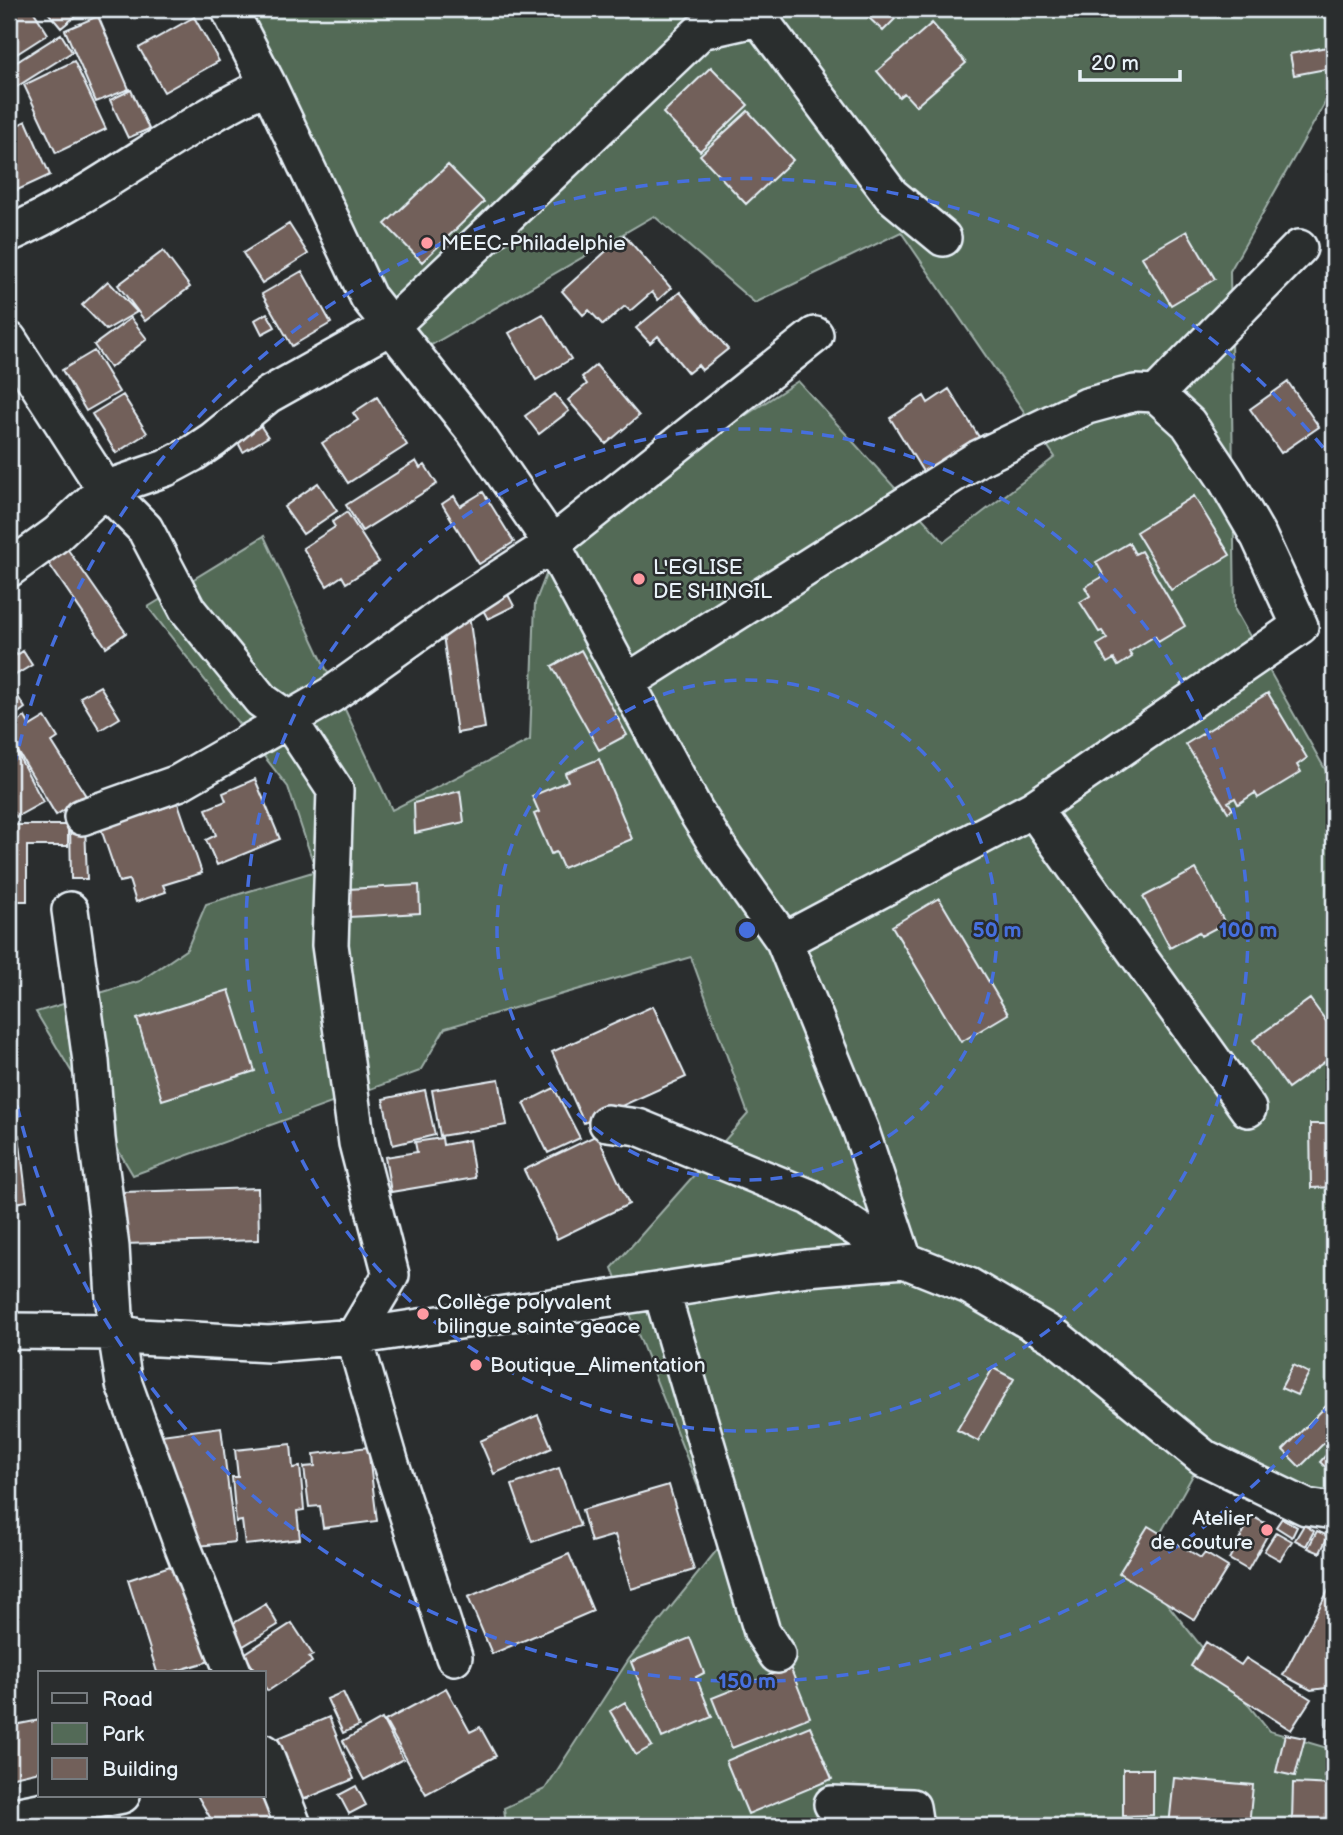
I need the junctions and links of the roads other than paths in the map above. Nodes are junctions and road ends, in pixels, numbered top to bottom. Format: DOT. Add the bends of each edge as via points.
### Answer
graph roads {
  1 [pos="229,9"];
  2 [pos="763,13"];
  3 [pos="268,85"];
  4 [pos="9,234"];
  5 [pos="943,238"];
  6 [pos="1298,248"];
  7 [pos="391,326"];
  8 [pos="814,335"];
  9 [pos="9,340"];
  10 [pos="1156,394"];
  11 [pos="105,489"];
  12 [pos="552,544"];
  13 [pos="9,569"];
  14 [pos="627,682"];
  15 [pos="288,719"];
  16 [pos="1033,809"];
  17 [pos="82,817"];
  18 [pos="70,910"];
  19 [pos="784,941"];
  20 [pos="1248,1110"];
  21 [pos="607,1123"];
  22 [pos="904,1260"];
  23 [pos="661,1290"];
  24 [pos="9,1331"];
  25 [pos="116,1332"];
  26 [pos="355,1337"];
  27 [pos="1334,1511"];
  28 [pos="777,1656"];
  29 [pos="454,1657"];
  30 [pos="233,1671"];
  31 [pos="266,1757"];
  32 [pos="112,1797"];
  33 [pos="832,1804"];
  34 [pos="9,1817"];
  35 [pos="293,1825"];
  36 [pos="915,1826"];
  1 -- 3 [label="street"];
  2 -- 5 [label="street" via="891,195"];
  2 -- 7 [label="street" via="701,31"];
  3 -- 4 [label="street" via="220,108 94,190"];
  3 -- 7 [label="street" via="368,297"];
  6 -- 10 [label="street"];
  7 -- 11 [label="street" via="268,396 192,454"];
  7 -- 12 [label="street" via="475,432"];
  8 -- 12 [label="street"];
  9 -- 11 [label="street"];
  10 -- 14 [label="street" via="1135,393 1087,407 979,458"];
  10 -- 16 [label="street" via="1188,423 1226,480 1259,537 1300,626"];
  11 -- 13 [label="street" via="57,534"];
  11 -- 15 [label="street" via="145,529 187,609 261,700"];
  12 -- 14 [label="street"];
  12 -- 15 [label="street" via="331,695"];
  14 -- 19 [label="street" via="695,810"];
  15 -- 17 [label="street" via="178,783"];
  15 -- 26 [label="street" via="335,790 330,945 357,1143 391,1275"];
  16 -- 19 [label="street"];
  16 -- 20 [label="street"];
  18 -- 25 [label="street" via="91,1061"];
  19 -- 22 [label="street" via="861,1130"];
  21 -- 22 [label="street" via="638,1127 808,1197"];
  22 -- 23 [label="street" via="807,1268"];
  22 -- 27 [label="street" via="969,1286 1057,1338 1203,1457 1306,1507"];
  23 -- 26 [label="street"];
  23 -- 28 [label="street" via="762,1632"];
  24 -- 25 [label="street"];
  25 -- 26 [label="street" via="269,1344"];
  25 -- 30 [label="street" via="124,1384"];
  26 -- 29 [label="street"];
  31 -- 35 [label="street"];
  32 -- 34 [label="street"];
  33 -- 36 [label="street" via="912,1807"];
}
